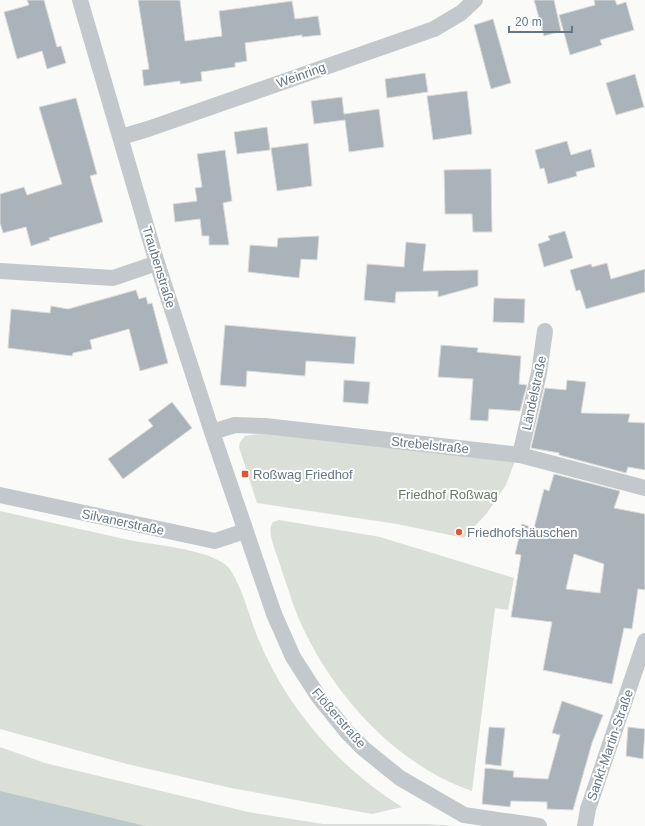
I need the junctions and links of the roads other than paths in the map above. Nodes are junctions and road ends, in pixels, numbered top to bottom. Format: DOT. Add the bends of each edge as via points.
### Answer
graph roads {
  1 [pos="80,0"];
  2 [pos="475,0"];
  3 [pos="121,137"];
  4 [pos="158,263"];
  5 [pos="0,271"];
  6 [pos="545,331"];
  7 [pos="212,432"];
  8 [pos="520,455"];
  9 [pos="645,488"];
  10 [pos="0,494"];
  11 [pos="245,531"];
  12 [pos="645,641"];
  13 [pos="539,826"];
  14 [pos="585,826"];
  1 -- 3 [label="street, Traubenstraße"];
  2 -- 3 [label="street, Weinring" via="461,13 434,29"];
  3 -- 4 [label="street, Traubenstraße"];
  4 -- 5 [label="street" via="113,278"];
  4 -- 7 [label="street, Traubenstraße"];
  6 -- 8 [label="street, Ländelstraße" via="539,373"];
  7 -- 8 [label="street, Strebelstraße" via="235,425 265,426"];
  7 -- 11 [label="street, Traubenstraße"];
  8 -- 9 [label="street, Strebelstraße"];
  10 -- 11 [label="street, Silvanerstraße" via="215,541"];
  11 -- 13 [label="street, Flößerstraße" via="274,614 293,657 318,696 347,732 400,778 464,816"];
  12 -- 14 [label="street, Sankt-Martin-Straße" via="588,809"];
}
